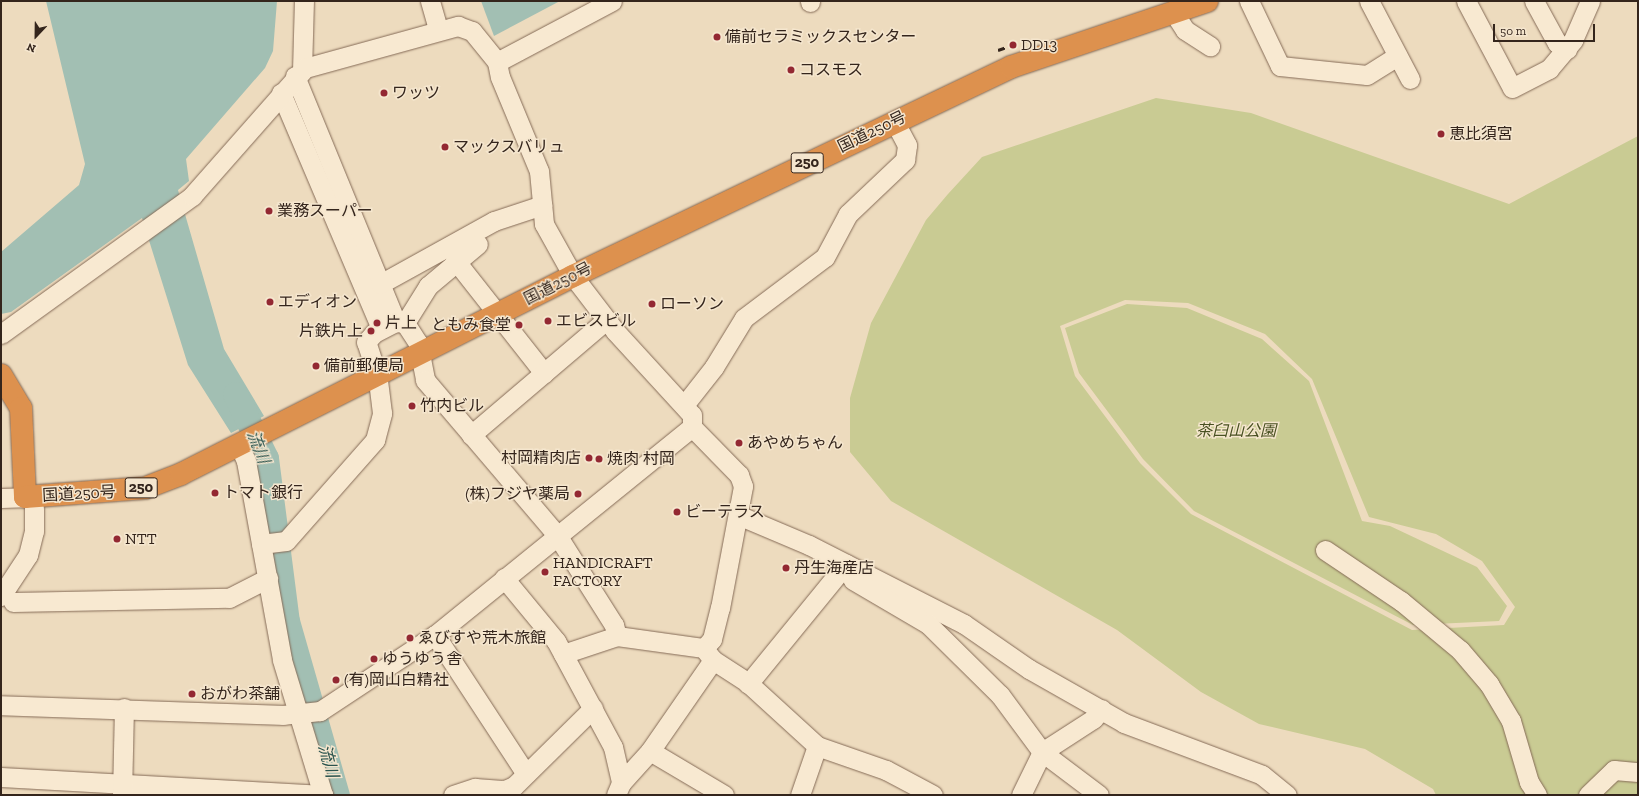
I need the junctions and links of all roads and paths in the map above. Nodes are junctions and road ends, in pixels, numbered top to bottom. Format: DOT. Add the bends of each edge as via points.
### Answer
graph roads {
  1 [pos="304,1"];
  2 [pos="430,1"];
  3 [pos="612,1"];
  4 [pos="1207,1"];
  5 [pos="1249,1"];
  6 [pos="1369,1"];
  7 [pos="1466,1"];
  8 [pos="1534,1"];
  9 [pos="1590,1"];
  10 [pos="1174,13"];
  11 [pos="438,29"];
  12 [pos="1210,46"];
  13 [pos="1567,49"];
  14 [pos="1397,56"];
  15 [pos="497,62"];
  16 [pos="298,73"];
  17 [pos="1410,79"];
  18 [pos="281,93"];
  19 [pos="894,121"];
  20 [pos="542,209"];
  21 [pos="455,260"];
  22 [pos="572,276"];
  23 [pos="380,284"];
  24 [pos="497,314"];
  25 [pos="606,320"];
  26 [pos="394,325"];
  27 [pos="1,334"];
  28 [pos="420,354"];
  29 [pos="544,373"];
  30 [pos="1,375"];
  31 [pos="377,375"];
  32 [pos="685,404"];
  33 [pos="692,427"];
  34 [pos="471,435"];
  35 [pos="244,443"];
  36 [pos="1,498"];
  37 [pos="29,502"];
  38 [pos="738,515"];
  39 [pos="557,535"];
  40 [pos="271,544"];
  41 [pos="1325,550"];
  42 [pos="846,564"];
  43 [pos="268,578"];
  44 [pos="504,578"];
  45 [pos="7,599"];
  46 [pos="435,635"];
  47 [pos="617,636"];
  48 [pos="563,654"];
  49 [pos="708,654"];
  50 [pos="748,684"];
  51 [pos="1,705"];
  52 [pos="124,708"];
  53 [pos="593,708"];
  54 [pos="1102,709"];
  55 [pos="308,713"];
  56 [pos="817,746"];
  57 [pos="650,751"];
  58 [pos="1042,752"];
  59 [pos="1638,772"];
  60 [pos="526,774"];
  61 [pos="1,777"];
  62 [pos="619,789"];
  63 [pos="122,790"];
  64 [pos="323,795"];
  65 [pos="453,795"];
  66 [pos="724,795"];
  67 [pos="800,795"];
  68 [pos="933,795"];
  69 [pos="1021,795"];
  70 [pos="1100,795"];
  71 [pos="1287,795"];
  72 [pos="1537,795"];
  73 [pos="1588,795"];
  1 -- 16 [label="street"];
  2 -- 11 [label="street"];
  3 -- 15 [label="street"];
  4 -- 10 [label="highway, 国道250号 / 250"];
  5 -- 14 [label="street" via="1280,66 1367,75"];
  6 -- 14 [label="street"];
  7 -- 13 [label="street" via="1512,88 1549,69"];
  8 -- 13 [label="street" via="1557,43"];
  9 -- 13 [label="street"];
  10 -- 12 [label="street" via="1185,30"];
  10 -- 19 [label="highway, 国道250号 / 250" via="1011,67"];
  11 -- 15 [label="street" via="458,26 472,31"];
  11 -- 16 [label="street"];
  14 -- 17 [label="street"];
  15 -- 20 [label="street" via="500,77 539,171"];
  16 -- 18 [label="street"];
  16 -- 23 [label="street"];
  18 -- 26 [label="street"];
  18 -- 27 [label="street" via="192,196"];
  19 -- 22 [label="highway, 国道250号 / 250"];
  19 -- 32 [label="street" via="907,145 905,160 848,214 825,257 744,318 714,367"];
  20 -- 21 [label="street"];
  20 -- 22 [label="street" via="544,224"];
  20 -- 23 [label="street" via="494,222"];
  21 -- 24 [label="street"];
  21 -- 26 [label="street"];
  22 -- 24 [label="highway, 国道250号 / 250"];
  22 -- 25 [label="street"];
  23 -- 26 [label="street"];
  24 -- 28 [label="highway, 国道250号 / 250"];
  24 -- 29 [label="street"];
  25 -- 29 [label="street"];
  25 -- 32 [label="street"];
  26 -- 28 [label="street" via="413,330"];
  26 -- 31 [label="street" via="366,342"];
  28 -- 31 [label="highway, 国道250号 / 250"];
  28 -- 34 [label="street" via="425,380"];
  29 -- 34 [label="street"];
  30 -- 37 [label="highway, 国道250号" via="21,408"];
  31 -- 35 [label="highway, 国道250号 / 250"];
  31 -- 40 [label="street" via="382,413 375,440"];
  32 -- 33 [label="street" via="692,415"];
  33 -- 38 [label="street" via="739,475 743,486"];
  33 -- 39 [label="street"];
  34 -- 39 [label="street"];
  35 -- 37 [label="highway, 国道250号 / 250" via="144,488"];
  35 -- 40 [label="street" via="246,461"];
  36 -- 37 [label="street"];
  37 -- 45 [label="street" via="34,531 28,555"];
  38 -- 42 [label="street"];
  38 -- 49 [label="street" via="720,608"];
  39 -- 44 [label="street"];
  39 -- 47 [label="street" via="614,625"];
  40 -- 43 [label="street"];
  41 -- 72 [label="street" via="1401,601 1460,650 1489,684 1511,721 1529,782"];
  42 -- 50 [label="street"];
  42 -- 54 [label="street" via="964,624 1029,669"];
  42 -- 58 [label="street" via="853,580 928,624 968,662 1004,701"];
  43 -- 45 [label="street" via="229,598"];
  43 -- 55 [label="street" via="282,660"];
  44 -- 46 [label="street"];
  44 -- 48 [label="street"];
  46 -- 55 [label="street"];
  46 -- 60 [label="street"];
  47 -- 48 [label="street"];
  47 -- 49 [label="street"];
  48 -- 53 [label="street"];
  49 -- 50 [label="street"];
  49 -- 57 [label="street"];
  50 -- 56 [label="street"];
  51 -- 52 [label="street"];
  52 -- 55 [label="street"];
  52 -- 63 [label="street"];
  53 -- 60 [label="street"];
  53 -- 62 [label="street" via="613,747"];
  54 -- 58 [label="street" via="1093,719"];
  54 -- 71 [label="street" via="1124,723 1262,775"];
  55 -- 64 [label="street"];
  56 -- 67 [label="street"];
  56 -- 68 [label="street" via="886,770"];
  57 -- 62 [label="street"];
  57 -- 66 [label="street"];
  58 -- 69 [label="street"];
  58 -- 70 [label="street"];
  59 -- 73 [label="street" via="1614,770"];
  60 -- 65 [label="street" via="505,790 475,788"];
  61 -- 63 [label="street"];
  63 -- 64 [label="street"];
}
